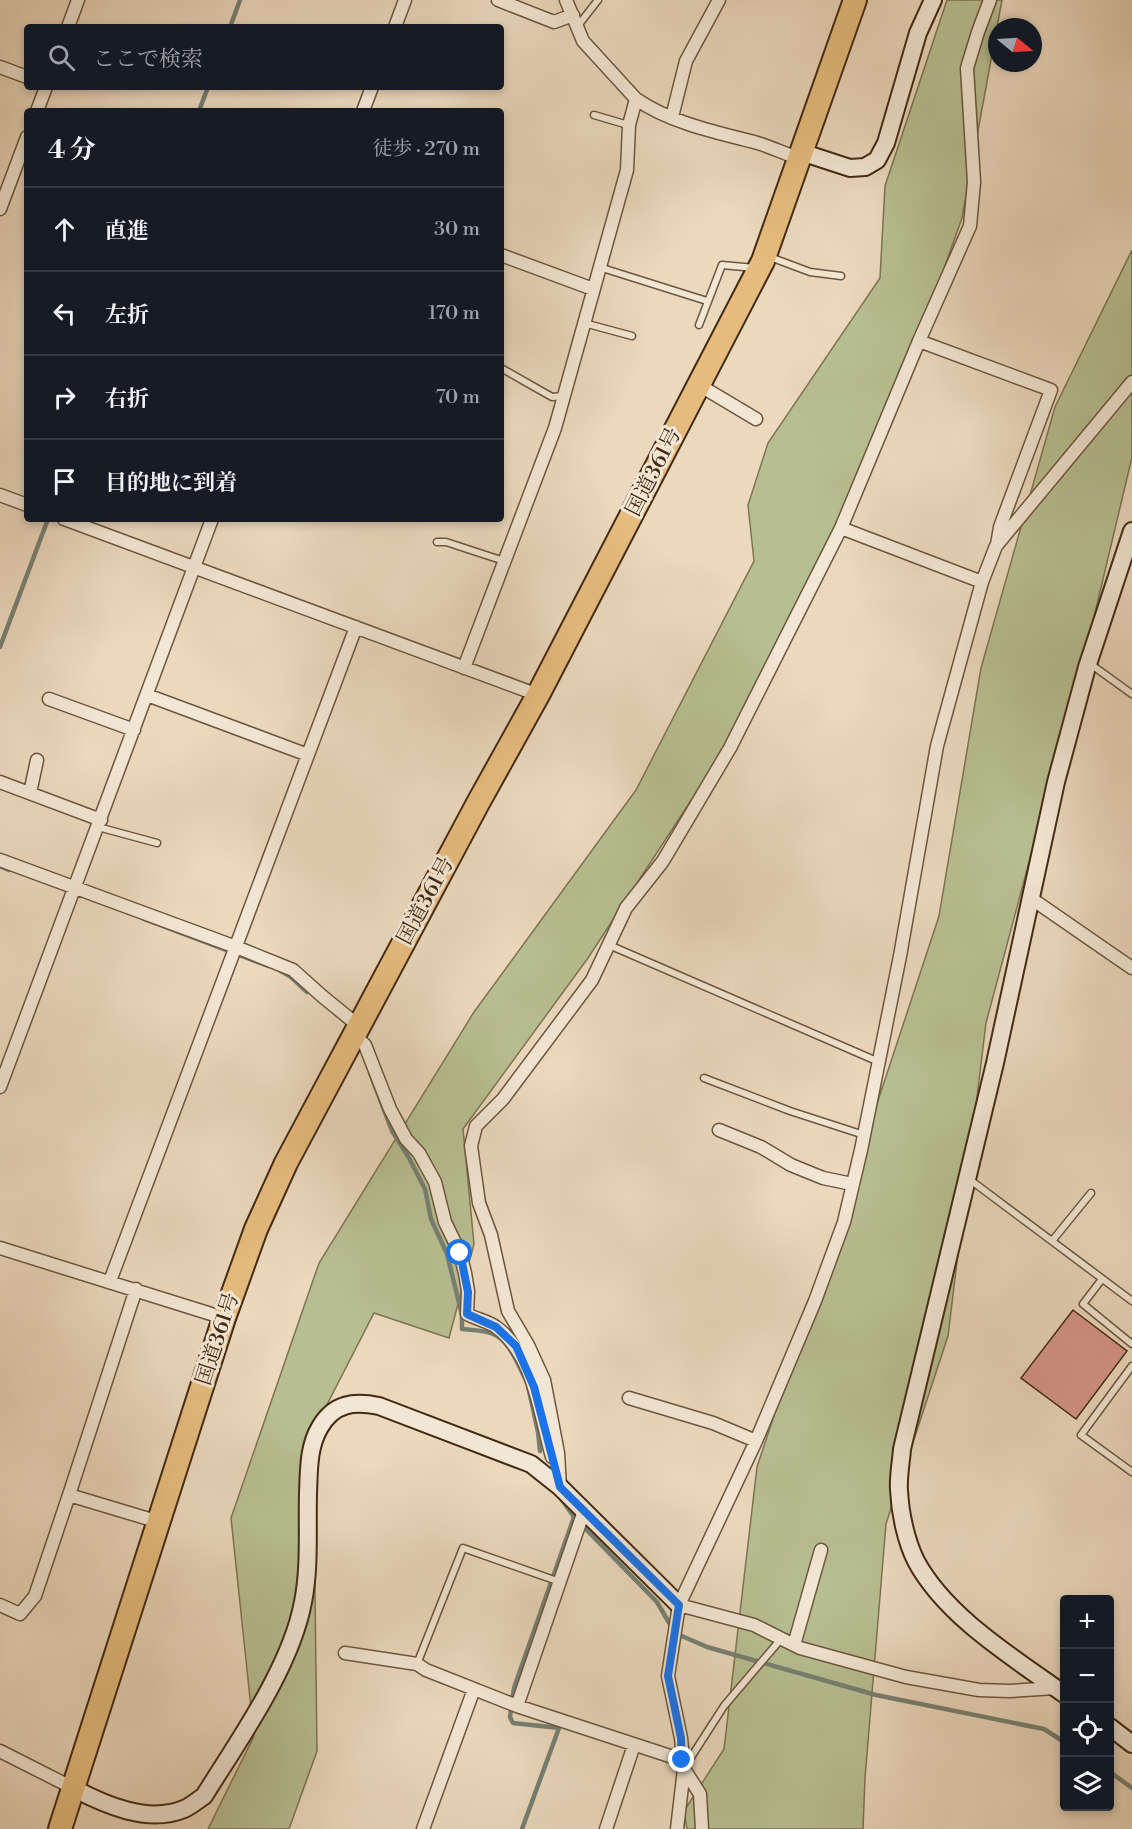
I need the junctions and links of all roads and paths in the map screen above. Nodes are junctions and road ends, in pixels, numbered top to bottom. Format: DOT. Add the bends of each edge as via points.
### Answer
graph roads {
  1 [pos="78,0"];
  2 [pos="405,0"];
  3 [pos="498,0"];
  4 [pos="566,0"];
  5 [pos="598,0"];
  6 [pos="719,0"];
  7 [pos="855,0"];
  8 [pos="933,0"];
  9 [pos="990,0"];
  10 [pos="575,21"];
  11 [pos="69,24"];
  12 [pos="396,24"];
  13 [pos="0,67"];
  14 [pos="24,76"];
  15 [pos="45,90"];
  16 [pos="371,90"];
  17 [pos="636,99"];
  18 [pos="38,108"];
  19 [pos="364,108"];
  20 [pos="594,115"];
  21 [pos="672,117"];
  22 [pos="629,125"];
  23 [pos="24,145"];
  24 [pos="800,155"];
  25 [pos="0,209"];
  26 [pos="504,256"];
  27 [pos="762,262"];
  28 [pos="600,267"];
  29 [pos="841,276"];
  30 [pos="593,289"];
  31 [pos="707,301"];
  32 [pos="584,322"];
  33 [pos="699,325"];
  34 [pos="632,336"];
  35 [pos="919,341"];
  36 [pos="504,370"];
  37 [pos="1132,382"];
  38 [pos="699,385"];
  39 [pos="564,396"];
  40 [pos="756,419"];
  41 [pos="0,495"];
  42 [pos="24,504"];
  43 [pos="72,522"];
  44 [pos="211,522"];
  45 [pos="841,528"];
  46 [pos="1132,531"];
  47 [pos="436,542"];
  48 [pos="996,546"];
  49 [pos="505,561"];
  50 [pos="1127,563"];
  51 [pos="194,568"];
  52 [pos="982,582"];
  53 [pos="356,627"];
  54 [pos="1089,663"];
  55 [pos="464,668"];
  56 [pos="1132,694"];
  57 [pos="147,695"];
  58 [pos="538,695"];
  59 [pos="49,699"];
  60 [pos="134,730"];
  61 [pos="308,755"];
  62 [pos="38,760"];
  63 [pos="0,782"];
  64 [pos="30,793"];
  65 [pos="99,823"];
  66 [pos="157,843"];
  67 [pos="0,860"];
  68 [pos="73,892"];
  69 [pos="1032,899"];
  70 [pos="609,945"];
  71 [pos="235,951"];
  72 [pos="1132,969"];
  73 [pos="358,1031"];
  74 [pos="879,1062"];
  75 [pos="704,1078"];
  76 [pos="0,1087"];
  77 [pos="719,1130"];
  78 [pos="864,1135"];
  79 [pos="967,1177"];
  80 [pos="852,1184"];
  81 [pos="1091,1193"];
  82 [pos="1052,1241"];
  83 [pos="0,1248"];
  84 [pos="1102,1279"];
  85 [pos="110,1281"];
  86 [pos="136,1289"];
  87 [pos="1132,1301"];
  88 [pos="224,1318"];
  89 [pos="1132,1344"];
  90 [pos="1132,1366"];
  91 [pos="629,1398"];
  92 [pos="756,1441"];
  93 [pos="1132,1472"];
  94 [pos="560,1487"];
  95 [pos="69,1495"];
  96 [pos="584,1511"];
  97 [pos="159,1522"];
  98 [pos="821,1550"];
  99 [pos="560,1582"];
  100 [pos="0,1605"];
  101 [pos="679,1605"];
  102 [pos="781,1639"];
  103 [pos="794,1645"];
  104 [pos="345,1653"];
  105 [pos="417,1664"];
  106 [pos="474,1689"];
  107 [pos="1060,1691"];
  108 [pos="517,1706"];
  109 [pos="1114,1730"];
  110 [pos="1132,1744"];
  111 [pos="634,1745"];
  112 [pos="0,1751"];
  113 [pos="683,1765"];
  114 [pos="73,1788"];
  115 [pos="60,1829"];
  116 [pos="423,1829"];
  117 [pos="606,1829"];
  118 [pos="677,1829"];
  119 [pos="702,1829"];
  1 -- 11 [label="street"];
  2 -- 12 [label="street"];
  3 -- 10 [label="street" via="554,22"];
  4 -- 10 [label="street"];
  5 -- 10 [label="lane"];
  6 -- 21 [label="street" via="686,61"];
  7 -- 24 [label="highway, 国道361号"];
  8 -- 24 [label="street" via="918,33 886,143 877,160 865,167 850,168"];
  9 -- 35 [label="street" via="966,68 974,182 970,226"];
  10 -- 17 [label="street" via="583,41"];
  13 -- 14 [label="street"];
  15 -- 18 [label="street"];
  16 -- 19 [label="street"];
  17 -- 21 [label="street"];
  17 -- 22 [label="street"];
  20 -- 22 [label="lane"];
  21 -- 24 [label="street"];
  22 -- 28 [label="street" via="627,170"];
  23 -- 25 [label="street"];
  24 -- 27 [label="highway, 国道361号"];
  26 -- 30 [label="street"];
  27 -- 29 [label="lane"];
  27 -- 31 [label="lane" via="722,265"];
  27 -- 38 [label="highway, 国道361号"];
  28 -- 30 [label="street"];
  28 -- 31 [label="lane"];
  30 -- 32 [label="street"];
  31 -- 33 [label="lane"];
  32 -- 34 [label="lane"];
  32 -- 39 [label="street"];
  35 -- 45 [label="street"];
  35 -- 48 [label="street" via="1051,390"];
  36 -- 39 [label="lane" via="552,397"];
  37 -- 48 [label="street"];
  38 -- 40 [label="street"];
  38 -- 58 [label="highway, 国道361号"];
  39 -- 49 [label="street"];
  41 -- 42 [label="street"];
  43 -- 51 [label="street"];
  44 -- 51 [label="street"];
  45 -- 52 [label="street"];
  45 -- 70 [label="street" via="730,748 663,861 626,908"];
  46 -- 50 [label="street"];
  47 -- 49 [label="lane"];
  48 -- 52 [label="street"];
  49 -- 55 [label="street"];
  50 -- 54 [label="street"];
  51 -- 53 [label="street"];
  51 -- 57 [label="street"];
  52 -- 74 [label="street" via="937,746"];
  53 -- 55 [label="street"];
  53 -- 61 [label="street"];
  54 -- 56 [label="lane"];
  54 -- 69 [label="street" via="1056,783"];
  55 -- 58 [label="street"];
  57 -- 60 [label="street"];
  57 -- 61 [label="street"];
  58 -- 73 [label="highway, 国道361号"];
  59 -- 60 [label="street"];
  60 -- 65 [label="street"];
  61 -- 71 [label="street"];
  62 -- 64 [label="street"];
  63 -- 64 [label="street"];
  64 -- 65 [label="street"];
  65 -- 66 [label="lane"];
  65 -- 68 [label="street"];
  67 -- 68 [label="street"];
  68 -- 71 [label="street"];
  68 -- 76 [label="street"];
  69 -- 72 [label="street"];
  69 -- 79 [label="street"];
  70 -- 74 [label="lane"];
  70 -- 94 [label="street" via="592,980 503,1098 476,1125 471,1146 479,1203 491,1235 508,1311 544,1380 558,1453"];
  71 -- 73 [label="street" via="293,970"];
  71 -- 85 [label="street"];
  73 -- 88 [label="highway, 国道361号" via="286,1163 256,1229"];
  73 -- 94 [label="street" via="390,1109 435,1182 445,1222 465,1273 467,1314 496,1327 516,1346 534,1387"];
  74 -- 78 [label="street"];
  75 -- 78 [label="lane"];
  77 -- 80 [label="street" via="823,1178"];
  78 -- 80 [label="street"];
  79 -- 82 [label="lane"];
  79 -- 107 [label="street" via="902,1449 899,1490 905,1529 916,1560 935,1590 973,1627"];
  80 -- 92 [label="street" via="844,1222 819,1292"];
  81 -- 82 [label="lane"];
  82 -- 84 [label="lane"];
  83 -- 85 [label="street"];
  84 -- 87 [label="lane"];
  84 -- 89 [label="lane" via="1083,1304"];
  85 -- 86 [label="street"];
  86 -- 88 [label="street"];
  86 -- 95 [label="street"];
  88 -- 97 [label="highway, 国道361号"];
  90 -- 93 [label="lane" via="1081,1434"];
  91 -- 92 [label="street" via="713,1423"];
  92 -- 101 [label="street"];
  94 -- 96 [label="street"];
  94 -- 114 [label="street" via="531,1464 379,1406 349,1403 330,1414 314,1439 309,1464 306,1580 296,1631 281,1667 204,1796 185,1808 152,1814 98,1801"];
  95 -- 97 [label="street"];
  95 -- 100 [label="street" via="35,1596 20,1614"];
  96 -- 99 [label="street"];
  96 -- 101 [label="street"];
  97 -- 114 [label="highway, 国道361号"];
  98 -- 103 [label="street"];
  99 -- 105 [label="lane" via="462,1548"];
  99 -- 108 [label="street"];
  101 -- 102 [label="street" via="754,1625"];
  101 -- 113 [label="street" via="668,1676"];
  102 -- 103 [label="street"];
  102 -- 113 [label="lane" via="724,1706"];
  103 -- 107 [label="street" via="906,1677 979,1690"];
  104 -- 105 [label="street"];
  105 -- 106 [label="street"];
  106 -- 108 [label="street"];
  106 -- 116 [label="street"];
  108 -- 111 [label="street"];
  109 -- 110 [label="street"];
  111 -- 113 [label="street"];
  111 -- 117 [label="street"];
  112 -- 114 [label="street"];
  113 -- 118 [label="street"];
  113 -- 119 [label="street" via="700,1794"];
  114 -- 115 [label="highway, 国道361号"];
}
